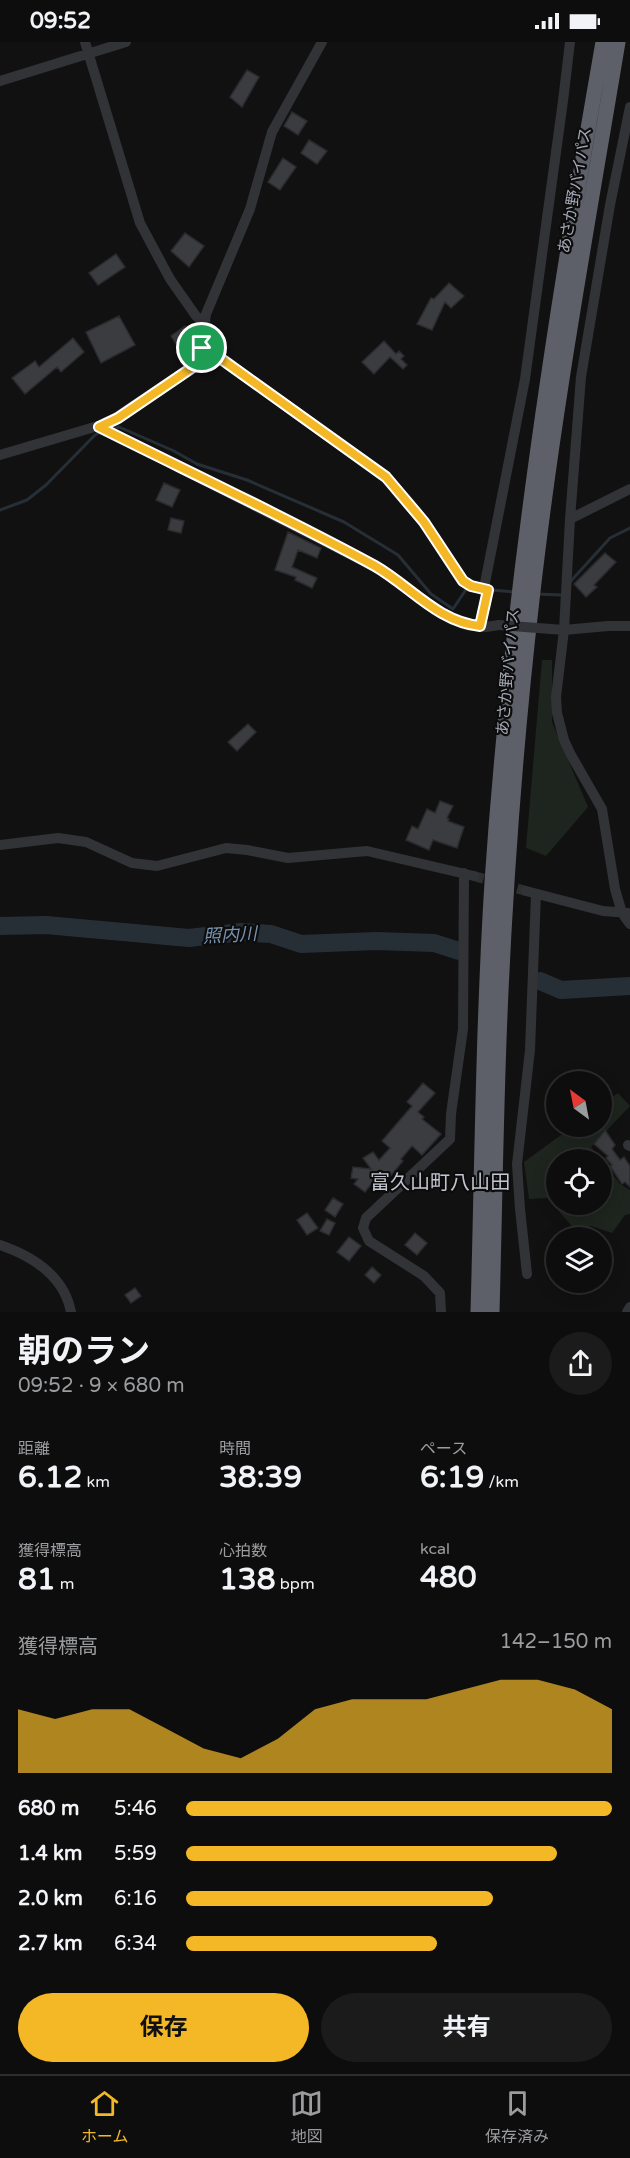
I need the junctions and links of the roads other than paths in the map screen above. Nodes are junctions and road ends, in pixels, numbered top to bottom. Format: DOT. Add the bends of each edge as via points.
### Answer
graph roads {
  1 [pos="85,42"];
  2 [pos="126,42"];
  3 [pos="322,42"];
  4 [pos="570,42"];
  5 [pos="603,42"];
  6 [pos="618,42"];
  7 [pos="627,42"];
  8 [pos="88,54"];
  9 [pos="0,81"];
  10 [pos="630,108"];
  11 [pos="607,110"];
  12 [pos="204,323"];
  13 [pos="202,348"];
  14 [pos="99,427"];
  15 [pos="0,455"];
  16 [pos="630,489"];
  17 [pos="570,519"];
  18 [pos="484,588"];
  19 [pos="480,626"];
  20 [pos="630,626"];
  21 [pos="564,630"];
  22 [pos="0,844"];
  23 [pos="626,913"];
  24 [pos="630,924"];
  25 [pos="0,1245"];
  26 [pos="527,1275"];
  27 [pos="630,1307"];
  28 [pos="71,1312"];
  29 [pos="441,1312"];
  30 [pos="478,1312"];
  31 [pos="492,1312"];
  32 [pos="627,1312"];
  1 -- 8 [label="street"];
  2 -- 8 [label="street"];
  3 -- 12 [label="street" via="272,132 250,209"];
  4 -- 18 [label="street" via="525,379"];
  5 -- 30 [label="highway, あさか野バイパス" via="548,368 512,659 492,880"];
  6 -- 11 [label="highway, あさか野バイパス"];
  7 -- 11 [label="highway"];
  8 -- 9 [label="street"];
  8 -- 12 [label="street" via="140,223 170,279"];
  10 -- 17 [label="street" via="581,377"];
  11 -- 31 [label="highway, あさか野バイパス" via="550,450 522,702 501,992"];
  12 -- 13 [label="street"];
  13 -- 14 [label="street" via="193,367"];
  13 -- 18 [label="street" via="386,477 424,522 463,581"];
  14 -- 15 [label="street"];
  14 -- 19 [label="street" via="377,568 447,616 466,625"];
  16 -- 17 [label="street"];
  17 -- 21 [label="street"];
  18 -- 19 [label="street" via="488,590"];
  19 -- 21 [label="street, bridge"];
  20 -- 21 [label="street"];
  21 -- 23 [label="street" via="556,690 560,730 602,809 610,862"];
  22 -- 29 [label="street" via="58,838 86,842 132,863 157,866 226,848 288,858 367,851 469,874 463,1029 450,1139 366,1218 363,1228 369,1241 424,1276 440,1293"];
  23 -- 24 [label="street"];
  23 -- 26 [label="street" via="603,911 531,892 530,1050 517,1164"];
  25 -- 28 [label="street" via="39,1265 59,1284"];
  27 -- 32 [label="street"];
}
